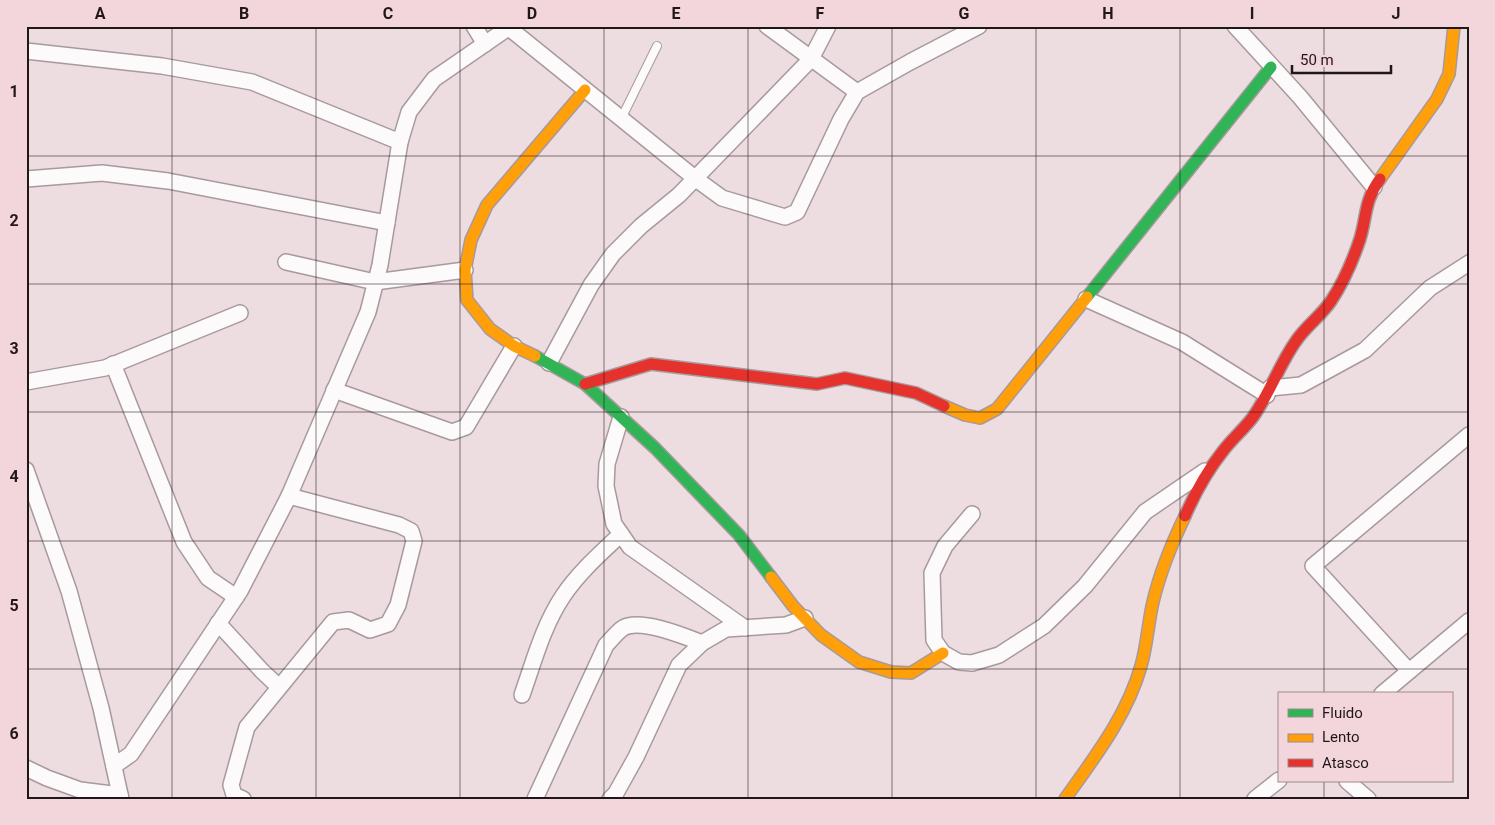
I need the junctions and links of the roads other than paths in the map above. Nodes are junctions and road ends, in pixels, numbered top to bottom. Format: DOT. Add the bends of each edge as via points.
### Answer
graph roads {
  1 [pos="474,26"];
  2 [pos="767,26"];
  3 [pos="828,26"];
  4 [pos="979,26"];
  5 [pos="1235,26"];
  6 [pos="1454,26"];
  7 [pos="510,27"];
  8 [pos="485,44"];
  9 [pos="657,46"];
  10 [pos="26,50"];
  11 [pos="811,59"];
  12 [pos="1272,66"];
  13 [pos="586,90"];
  14 [pos="856,92"];
  15 [pos="621,118"];
  16 [pos="400,142"];
  17 [pos="26,179"];
  18 [pos="696,179"];
  19 [pos="1374,187"];
  20 [pos="387,223"];
  21 [pos="286,262"];
  22 [pos="1469,263"];
  23 [pos="465,270"];
  24 [pos="375,282"];
  25 [pos="1086,299"];
  26 [pos="240,313"];
  27 [pos="514,346"];
  28 [pos="549,363"];
  29 [pos="113,364"];
  30 [pos="26,382"];
  31 [pos="585,384"];
  32 [pos="334,390"];
  33 [pos="1268,392"];
  34 [pos="622,417"];
  35 [pos="1469,435"];
  36 [pos="1212,466"];
  37 [pos="26,470"];
  38 [pos="30,491"];
  39 [pos="289,496"];
  40 [pos="972,514"];
  41 [pos="621,534"];
  42 [pos="236,597"];
  43 [pos="805,618"];
  44 [pos="1469,622"];
  45 [pos="218,623"];
  46 [pos="745,628"];
  47 [pos="702,643"];
  48 [pos="943,653"];
  49 [pos="1409,671"];
  50 [pos="279,687"];
  51 [pos="1384,692"];
  52 [pos="522,695"];
  53 [pos="114,766"];
  54 [pos="26,768"];
  55 [pos="1278,781"];
  56 [pos="1348,782"];
  57 [pos="121,797"];
  58 [pos="243,799"];
  59 [pos="535,799"];
  60 [pos="610,799"];
  61 [pos="1064,799"];
  62 [pos="1255,799"];
  63 [pos="1368,799"];
  1 -- 8 [label="street"];
  2 -- 11 [label="street"];
  3 -- 11 [label="street"];
  4 -- 14 [label="street"];
  5 -- 12 [label="street"];
  6 -- 19 [label="street" via="1449,74 1437,98"];
  7 -- 8 [label="street"];
  7 -- 13 [label="street"];
  8 -- 16 [label="street" via="434,79 409,112"];
  9 -- 15 [label="lane"];
  10 -- 16 [label="street" via="162,66 252,82"];
  11 -- 14 [label="street"];
  11 -- 18 [label="street"];
  12 -- 19 [label="street"];
  12 -- 25 [label="street"];
  13 -- 15 [label="street"];
  13 -- 23 [label="street" via="488,205 471,240"];
  14 -- 18 [label="street" via="798,212 785,217 722,198"];
  15 -- 18 [label="street"];
  16 -- 20 [label="street"];
  17 -- 20 [label="street" via="102,173 168,181"];
  18 -- 28 [label="street" via="613,254 591,285"];
  19 -- 33 [label="street" via="1365,210 1360,239 1343,279 1330,302 1281,364"];
  20 -- 24 [label="street"];
  21 -- 24 [label="street"];
  22 -- 33 [label="street" via="1430,288 1365,350 1301,385"];
  23 -- 24 [label="street"];
  23 -- 27 [label="street" via="467,300 490,329"];
  24 -- 32 [label="street" via="368,312"];
  25 -- 31 [label="street" via="997,409 980,418 964,415 916,392 845,378 817,384 651,364"];
  25 -- 33 [label="street" via="1182,342"];
  26 -- 29 [label="street"];
  27 -- 28 [label="street"];
  27 -- 32 [label="street" via="466,427 452,432"];
  28 -- 31 [label="street"];
  29 -- 30 [label="street"];
  29 -- 42 [label="street" via="184,542 208,578"];
  31 -- 34 [label="street"];
  32 -- 39 [label="street"];
  33 -- 36 [label="street" via="1252,418"];
  34 -- 41 [label="street" via="607,464 606,486 614,524"];
  34 -- 43 [label="street" via="739,535"];
  35 -- 49 [label="street" via="1313,566"];
  36 -- 48 [label="street" via="1145,512 1084,586 1044,626 999,655 972,663 959,662"];
  36 -- 61 [label="street" via="1197,489 1170,547 1153,601 1141,666 1128,700 1106,740"];
  37 -- 38 [label="street"];
  38 -- 53 [label="street" via="70,591"];
  39 -- 42 [label="street"];
  39 -- 50 [label="street" via="399,525 411,531 414,541 398,605 388,624 370,630 349,620 332,622"];
  40 -- 48 [label="street" via="945,546 932,573 934,640"];
  41 -- 46 [label="street" via="630,547"];
  41 -- 52 [label="street" via="585,568 563,596 542,636"];
  42 -- 45 [label="street"];
  43 -- 46 [label="street" via="786,625"];
  43 -- 48 [label="street" via="821,635 859,662 891,672 911,673"];
  44 -- 49 [label="street"];
  45 -- 50 [label="street"];
  45 -- 53 [label="street" via="131,754"];
  46 -- 47 [label="street" via="726,629"];
  47 -- 59 [label="street" via="658,628 640,625 623,628 606,645"];
  47 -- 60 [label="street" via="679,665 636,757"];
  49 -- 51 [label="street"];
  50 -- 58 [label="street" via="247,727 231,785 234,795"];
  53 -- 57 [label="street"];
  54 -- 57 [label="street" via="80,790"];
  55 -- 62 [label="street"];
  56 -- 63 [label="street"];
}
